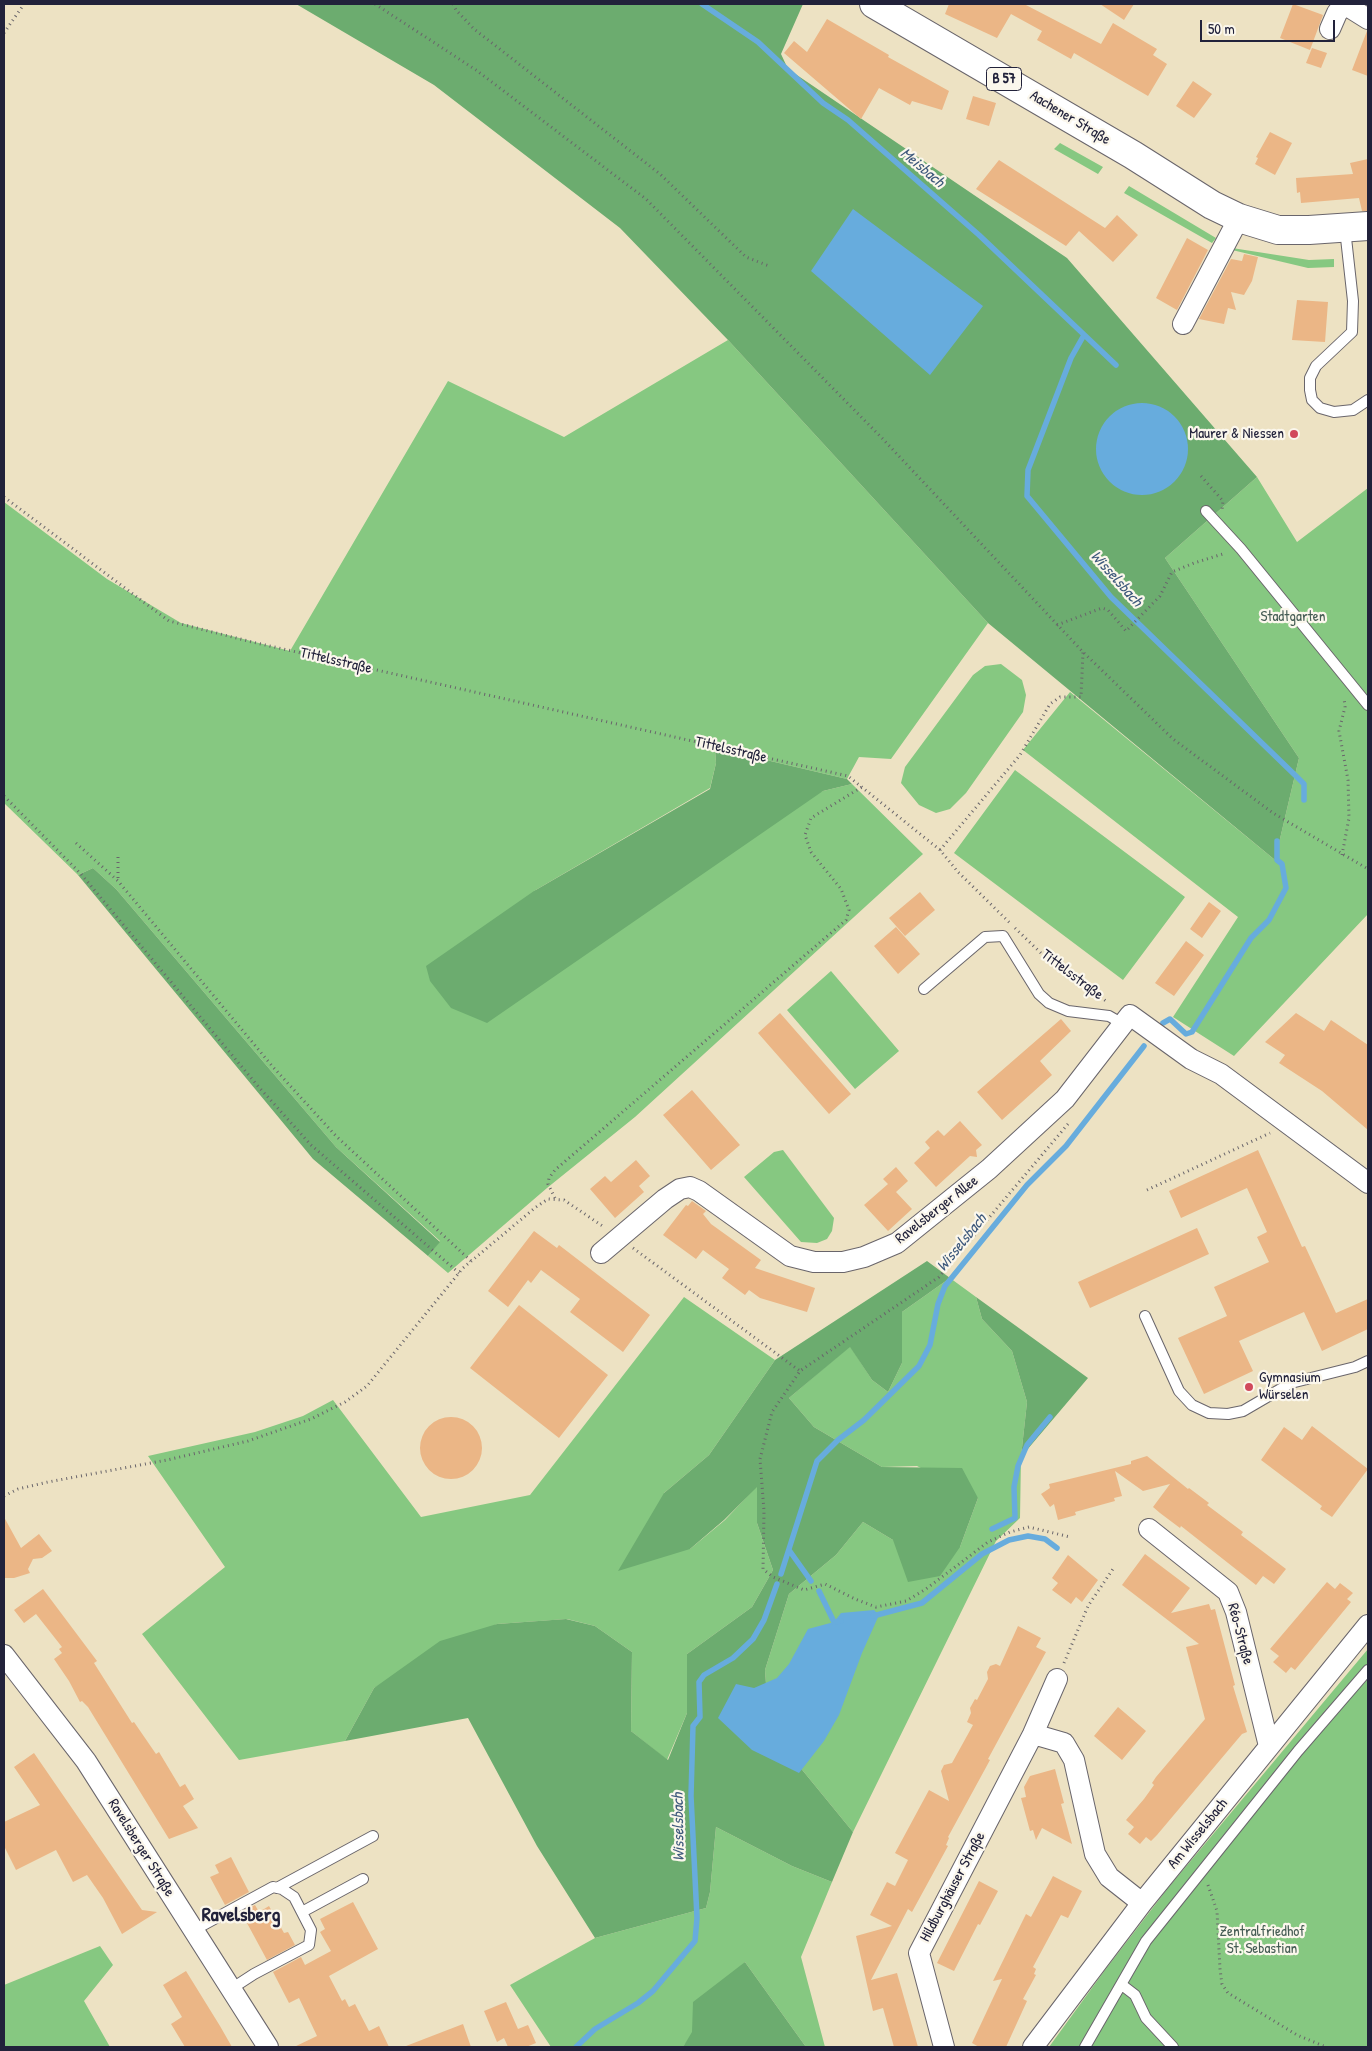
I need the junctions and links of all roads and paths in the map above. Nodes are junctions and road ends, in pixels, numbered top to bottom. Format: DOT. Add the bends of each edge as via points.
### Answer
graph roads {
  1 [pos="24,4"];
  2 [pos="375,4"];
  3 [pos="453,4"];
  4 [pos="874,4"];
  5 [pos="1344,4"];
  6 [pos="1368,19"];
  7 [pos="1330,29"];
  8 [pos="4,33"];
  9 [pos="1239,218"];
  10 [pos="1357,227"];
  11 [pos="769,266"];
  12 [pos="1183,324"];
  13 [pos="1368,400"];
  14 [pos="1202,476"];
  15 [pos="4,497"];
  16 [pos="1206,511"];
  17 [pos="1220,525"];
  18 [pos="1241,549"];
  19 [pos="1057,625"];
  20 [pos="1083,652"];
  21 [pos="1344,676"];
  22 [pos="1368,705"];
  23 [pos="862,787"];
  24 [pos="4,796"];
  25 [pos="76,843"];
  26 [pos="940,850"];
  27 [pos="1342,855"];
  28 [pos="118,857"];
  29 [pos="1368,869"];
  30 [pos="118,881"];
  31 [pos="924,989"];
  32 [pos="1127,1019"];
  33 [pos="1072,1120"];
  34 [pos="1287,1121"];
  35 [pos="1368,1183"];
  36 [pos="1147,1190"];
  37 [pos="555,1198"];
  38 [pos="618,1237"];
  39 [pos="601,1253"];
  40 [pos="471,1261"];
  41 [pos="459,1272"];
  42 [pos="1145,1316"];
  43 [pos="1368,1361"];
  44 [pos="800,1371"];
  45 [pos="4,1496"];
  46 [pos="1149,1529"];
  47 [pos="1070,1537"];
  48 [pos="1113,1568"];
  49 [pos="1368,1626"];
  50 [pos="4,1655"];
  51 [pos="1368,1670"];
  52 [pos="1057,1679"];
  53 [pos="1033,1734"];
  54 [pos="1269,1746"];
  55 [pos="373,1836"];
  56 [pos="1198,1873"];
  57 [pos="363,1879"];
  58 [pos="278,1888"];
  59 [pos="1142,1903"];
  60 [pos="302,1912"];
  61 [pos="194,1930"];
  62 [pos="1122,1985"];
  63 [pos="231,1989"];
  64 [pos="268,2047"];
  65 [pos="944,2047"];
  66 [pos="1033,2047"];
  67 [pos="1085,2047"];
  68 [pos="1173,2047"];
  69 [pos="1326,2047"];
  1 -- 8 [label="path"];
  2 -- 19 [label="path" via="476,70 646,199 880,436"];
  3 -- 11 [label="path" via="474,29 660,174 746,257"];
  4 -- 9 [label="main road, Aachener Straße / B 57"];
  5 -- 6 [label="street"];
  5 -- 7 [label="street"];
  9 -- 10 [label="main road, Aachener Straße / B 57" via="1278,230"];
  9 -- 12 [label="street"];
  10 -- 13 [label="lane" via="1352,332 1316,366 1310,378 1310,390 1312,400 1320,408 1334,412 1353,410"];
  14 -- 17 [label="path" via="1223,501"];
  15 -- 23 [label="path, Tittelsstraße" via="169,621 848,776"];
  16 -- 17 [label="lane"];
  17 -- 18 [label="lane"];
  18 -- 19 [label="path" via="1172,572 1160,596 1126,631 1108,610 1102,608"];
  18 -- 21 [label="lane"];
  19 -- 20 [label="path"];
  20 -- 26 [label="path" via="1081,697 1060,697 1050,704 1020,755"];
  20 -- 27 [label="path" via="1173,739 1273,813"];
  21 -- 22 [label="lane"];
  21 -- 27 [label="path" via="1345,707 1339,731 1348,780 1350,818"];
  23 -- 26 [label="path, Tittelsstraße"];
  23 -- 37 [label="path" via="812,818 805,835 811,852 841,889 849,910 846,920 555,1170 548,1184"];
  24 -- 41 [label="path" via="81,874 257,1086 311,1145"];
  25 -- 30 [label="path"];
  26 -- 32 [label="path, Tittelsstraße" via="958,872 1045,957"];
  27 -- 29 [label="path"];
  28 -- 30 [label="path"];
  30 -- 40 [label="path" via="273,1067 336,1136"];
  31 -- 32 [label="lane" via="985,937 1003,936 1039,994 1049,1003 1068,1011"];
  32 -- 34 [label="street" via="1221,1074"];
  32 -- 38 [label="street, Ravelsberger Allee" via="1065,1098 989,1169 897,1243 881,1250 843,1262 814,1262 790,1256 690,1187 680,1189 665,1199"];
  33 -- 44 [label="path" via="939,1277"];
  34 -- 35 [label="street"];
  34 -- 36 [label="path" via="1265,1136"];
  37 -- 38 [label="path" via="564,1200"];
  37 -- 40 [label="path" via="536,1207"];
  38 -- 39 [label="street, Ravelsberger Allee"];
  38 -- 44 [label="path"];
  40 -- 41 [label="path"];
  41 -- 45 [label="path" via="367,1386 346,1402 311,1419 248,1441 48,1482"];
  42 -- 43 [label="lane" via="1179,1391 1192,1404 1209,1413 1243,1411 1291,1383"];
  44 -- 47 [label="path" via="772,1412 760,1459 764,1511 763,1569 773,1577 804,1590 825,1584 876,1607 906,1601 988,1542 1010,1532 1029,1527"];
  46 -- 54 [label="street, Réo-Straße" via="1228,1592 1236,1612"];
  48 -- 52 [label="path" via="1088,1606"];
  49 -- 54 [label="street, Am Wisselsbach"];
  50 -- 61 [label="street, Ravelsberger Straße" via="86,1762"];
  51 -- 56 [label="lane"];
  52 -- 53 [label="street, Hildburghäuser Straße"];
  53 -- 59 [label="street" via="1064,1743 1074,1760 1095,1854 1109,1876"];
  53 -- 65 [label="street, Hildburghäuser Straße" via="919,1953"];
  54 -- 59 [label="street, Am Wisselsbach"];
  55 -- 58 [label="lane"];
  56 -- 62 [label="lane" via="1146,1941"];
  56 -- 69 [label="path" via="1206,1880 1213,1896 1222,1984 1228,1993 1297,2034"];
  57 -- 60 [label="lane"];
  58 -- 60 [label="lane" via="294,1897"];
  58 -- 61 [label="lane" via="273,1887"];
  59 -- 66 [label="street, Am Wisselsbach"];
  60 -- 63 [label="lane" via="311,1930 309,1945"];
  61 -- 63 [label="street, Ravelsberger Straße"];
  62 -- 67 [label="lane"];
  62 -- 68 [label="lane" via="1135,1995 1146,2018"];
  63 -- 64 [label="street, Ravelsberger Straße"];
}
